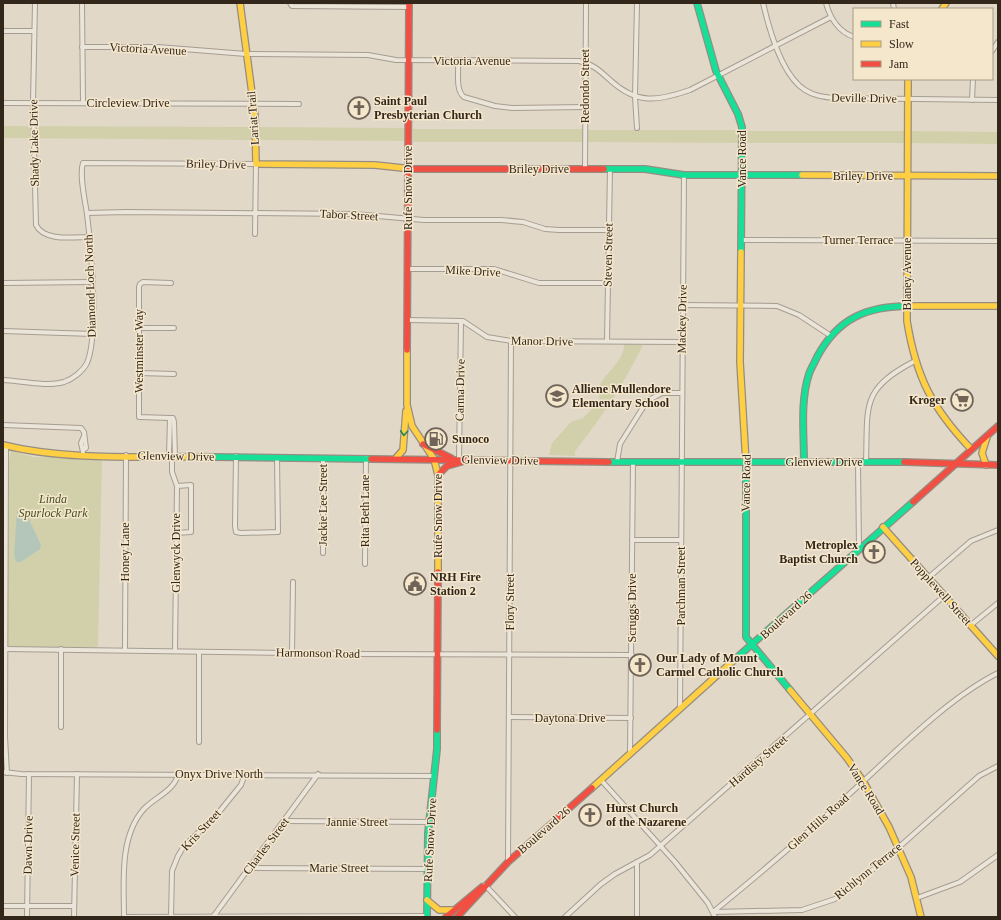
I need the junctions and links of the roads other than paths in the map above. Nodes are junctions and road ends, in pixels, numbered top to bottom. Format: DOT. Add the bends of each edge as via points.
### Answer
graph roads {
  1 [pos="35,3"];
  2 [pos="82,3"];
  3 [pos="240,3"];
  4 [pos="586,3"];
  5 [pos="637,3"];
  6 [pos="697,3"];
  7 [pos="763,3"];
  8 [pos="826,3"];
  9 [pos="290,4"];
  10 [pos="409,5"];
  11 [pos="831,17"];
  12 [pos="3,31"];
  13 [pos="34,31"];
  14 [pos="853,36"];
  15 [pos="776,46"];
  16 [pos="82,47"];
  17 [pos="246,54"];
  18 [pos="409,61"];
  19 [pos="458,61"];
  20 [pos="585,63"];
  21 [pos="718,76"];
  22 [pos="908,80"];
  23 [pos="973,80"];
  24 [pos="635,97"];
  25 [pos="908,99"];
  26 [pos="972,100"];
  27 [pos="998,100"];
  28 [pos="33,102"];
  29 [pos="3,103"];
  30 [pos="83,103"];
  31 [pos="254,104"];
  32 [pos="299,104"];
  33 [pos="585,107"];
  34 [pos="637,128"];
  35 [pos="256,164"];
  36 [pos="82,165"];
  37 [pos="409,169"];
  38 [pos="585,169"];
  39 [pos="610,169"];
  40 [pos="684,175"];
  41 [pos="742,175"];
  42 [pos="907,176"];
  43 [pos="998,176"];
  44 [pos="255,212"];
  45 [pos="87,213"];
  46 [pos="409,219"];
  47 [pos="609,230"];
  48 [pos="255,234"];
  49 [pos="90,237"];
  50 [pos="741,240"];
  51 [pos="907,240"];
  52 [pos="998,241"];
  53 [pos="408,269"];
  54 [pos="92,282"];
  55 [pos="3,283"];
  56 [pos="171,283"];
  57 [pos="608,283"];
  58 [pos="682,305"];
  59 [pos="741,305"];
  60 [pos="907,306"];
  61 [pos="998,306"];
  62 [pos="408,320"];
  63 [pos="461,321"];
  64 [pos="140,328"];
  65 [pos="174,328"];
  66 [pos="3,331"];
  67 [pos="93,334"];
  68 [pos="831,336"];
  69 [pos="511,341"];
  70 [pos="607,341"];
  71 [pos="682,342"];
  72 [pos="915,361"];
  73 [pos="140,373"];
  74 [pos="174,374"];
  75 [pos="3,380"];
  76 [pos="681,393"];
  77 [pos="407,405"];
  78 [pos="170,418"];
  79 [pos="3,425"];
  80 [pos="998,426"];
  81 [pos="987,437"];
  82 [pos="423,444"];
  83 [pos="5,446"];
  84 [pos="971,449"];
  85 [pos="83,452"];
  86 [pos="126,455"];
  87 [pos="172,456"];
  88 [pos="236,456"];
  89 [pos="277,457"];
  90 [pos="323,458"];
  91 [pos="366,458"];
  92 [pos="396,458"];
  93 [pos="434,459"];
  94 [pos="456,459"];
  95 [pos="469,460"];
  96 [pos="511,460"];
  97 [pos="617,462"];
  98 [pos="633,462"];
  99 [pos="682,462"];
  100 [pos="746,462"];
  101 [pos="804,462"];
  102 [pos="858,462"];
  103 [pos="866,462"];
  104 [pos="955,464"];
  105 [pos="986,465"];
  106 [pos="998,465"];
  107 [pos="438,475"];
  108 [pos="177,486"];
  109 [pos="883,528"];
  110 [pos="998,530"];
  111 [pos="176,533"];
  112 [pos="632,540"];
  113 [pos="681,540"];
  114 [pos="859,549"];
  115 [pos="323,553"];
  116 [pos="365,564"];
  117 [pos="928,578"];
  118 [pos="293,582"];
  119 [pos="944,596"];
  120 [pos="998,603"];
  121 [pos="4,607"];
  122 [pos="971,625"];
  123 [pos="752,645"];
  124 [pos="4,649"];
  125 [pos="61,649"];
  126 [pos="125,650"];
  127 [pos="175,651"];
  128 [pos="199,652"];
  129 [pos="292,653"];
  130 [pos="437,654"];
  131 [pos="510,654"];
  132 [pos="632,655"];
  133 [pos="998,656"];
  134 [pos="998,673"];
  135 [pos="680,710"];
  136 [pos="811,714"];
  137 [pos="509,717"];
  138 [pos="631,718"];
  139 [pos="61,727"];
  140 [pos="199,742"];
  141 [pos="630,754"];
  142 [pos="998,766"];
  143 [pos="5,772"];
  144 [pos="29,774"];
  145 [pos="77,774"];
  146 [pos="178,774"];
  147 [pos="245,774"];
  148 [pos="318,774"];
  149 [pos="435,776"];
  150 [pos="602,780"];
  151 [pos="864,781"];
  152 [pos="284,821"];
  153 [pos="429,822"];
  154 [pos="661,845"];
  155 [pos="898,847"];
  156 [pos="998,855"];
  157 [pos="508,862"];
  158 [pos="637,862"];
  159 [pos="250,868"];
  160 [pos="427,869"];
  161 [pos="486,885"];
  162 [pos="917,898"];
  163 [pos="427,900"];
  164 [pos="27,905"];
  165 [pos="3,906"];
  166 [pos="74,906"];
  167 [pos="454,910"];
  168 [pos="713,912"];
  169 [pos="349,916"];
  170 [pos="427,916"];
  171 [pos="27,917"];
  172 [pos="74,917"];
  173 [pos="124,917"];
  174 [pos="171,917"];
  175 [pos="213,917"];
  176 [pos="259,917"];
  177 [pos="446,917"];
  178 [pos="457,917"];
  179 [pos="515,917"];
  180 [pos="565,917"];
  181 [pos="637,917"];
  182 [pos="716,917"];
  183 [pos="921,917"];
  1 -- 13 [label="street, Shady Lake Drive"];
  2 -- 16 [label="street"];
  3 -- 17 [label="main road, Lariat Trail"];
  4 -- 20 [label="street, Redondo Street"];
  5 -- 24 [label="street"];
  6 -- 21 [label="main road, Vance Road"];
  7 -- 15 [label="street, Deville Drive"];
  8 -- 11 [label="street"];
  9 -- 10 [label="street"];
  10 -- 18 [label="main road, Rufe Snow Drive"];
  11 -- 14 [label="street" via="844,32"];
  11 -- 15 [label="street, Victoria Avenue"];
  12 -- 13 [label="street"];
  13 -- 28 [label="street, Shady Lake Drive"];
  15 -- 21 [label="street, Victoria Avenue"];
  15 -- 25 [label="street, Deville Drive" via="798,85 810,93 834,98"];
  16 -- 17 [label="street, Victoria Avenue" via="158,47"];
  16 -- 30 [label="street"];
  17 -- 18 [label="street, Victoria Avenue" via="368,55"];
  17 -- 31 [label="main road, Lariat Trail"];
  18 -- 19 [label="street, Victoria Avenue"];
  18 -- 37 [label="main road, Rufe Snow Drive"];
  19 -- 20 [label="street, Victoria Avenue"];
  19 -- 33 [label="street" via="459,88 464,97 512,108"];
  20 -- 24 [label="street, Victoria Avenue" via="594,66 621,90"];
  20 -- 33 [label="street, Redondo Street"];
  21 -- 24 [label="street, Victoria Avenue" via="671,96 654,99"];
  21 -- 41 [label="main road, Vance Road" via="741,120"];
  22 -- 25 [label="main road, Blaney Avenue"];
  23 -- 26 [label="street"];
  24 -- 34 [label="street"];
  25 -- 26 [label="street, Deville Drive"];
  25 -- 42 [label="main road, Blaney Avenue"];
  26 -- 27 [label="street, Deville Drive"];
  28 -- 29 [label="street, Circleview Drive"];
  28 -- 30 [label="street, Circleview Drive"];
  28 -- 49 [label="street, Shady Lake Drive" via="37,227 42,232 56,236"];
  30 -- 31 [label="street, Circleview Drive"];
  31 -- 32 [label="street, Circleview Drive"];
  31 -- 35 [label="main road, Lariat Trail"];
  33 -- 38 [label="street, Redondo Street"];
  35 -- 36 [label="street, Briley Drive" via="83,162"];
  35 -- 37 [label="main road, Briley Drive" via="375,165"];
  35 -- 44 [label="street, Lariat Trail"];
  36 -- 45 [label="street, Diamond Loch North"];
  37 -- 38 [label="main road, Briley Drive"];
  37 -- 46 [label="main road, Rufe Snow Drive"];
  38 -- 39 [label="main road, Briley Drive"];
  39 -- 40 [label="main road, Briley Drive" via="645,169"];
  39 -- 47 [label="street, Steven Street"];
  40 -- 41 [label="main road, Briley Drive"];
  40 -- 58 [label="street, Mackey Drive"];
  41 -- 42 [label="main road, Briley Drive"];
  41 -- 50 [label="main road, Vance Road"];
  42 -- 43 [label="main road, Briley Drive"];
  42 -- 51 [label="main road, Blaney Avenue"];
  44 -- 45 [label="street, Tabor Street"];
  44 -- 46 [label="street, Tabor Street" via="354,214"];
  44 -- 48 [label="street, Lariat Trail"];
  45 -- 49 [label="street, Diamond Loch North"];
  46 -- 47 [label="street, Tabor Street" via="501,220 523,222 545,229"];
  46 -- 53 [label="main road, Rufe Snow Drive"];
  47 -- 57 [label="street, Steven Street"];
  49 -- 54 [label="street, Diamond Loch North"];
  50 -- 51 [label="street, Turner Terrace"];
  50 -- 59 [label="main road, Vance Road"];
  51 -- 52 [label="street, Turner Terrace"];
  51 -- 60 [label="main road, Blaney Avenue"];
  53 -- 57 [label="street, Mike Drive" via="494,269 539,283"];
  53 -- 62 [label="main road, Rufe Snow Drive"];
  54 -- 55 [label="street"];
  54 -- 67 [label="street, Diamond Loch North"];
  56 -- 64 [label="street, Westminster Way" via="140,284"];
  57 -- 70 [label="street, Steven Street"];
  58 -- 59 [label="street"];
  58 -- 71 [label="street, Mackey Drive"];
  59 -- 68 [label="street" via="786,309 816,324"];
  59 -- 100 [label="main road, Vance Road" via="741,385"];
  60 -- 61 [label="main road"];
  60 -- 68 [label="main road" via="886,307 856,315"];
  60 -- 72 [label="main road, Blaney Avenue" via="909,339"];
  62 -- 63 [label="street, Manor Drive"];
  62 -- 77 [label="main road, Rufe Snow Drive"];
  63 -- 69 [label="street, Manor Drive" via="487,337"];
  63 -- 94 [label="street, Carma Drive"];
  64 -- 65 [label="street"];
  64 -- 73 [label="street, Westminster Way"];
  66 -- 67 [label="street"];
  67 -- 75 [label="street, Diamond Loch North" via="87,362 80,372 64,382 50,384"];
  68 -- 101 [label="main road" via="818,353 806,383"];
  69 -- 70 [label="street, Manor Drive"];
  69 -- 96 [label="street, Flory Street"];
  70 -- 71 [label="street, Manor Drive"];
  71 -- 76 [label="street, Mackey Drive"];
  72 -- 84 [label="main road, Blaney Avenue" via="931,402 950,428"];
  72 -- 103 [label="street" via="889,375 873,394 868,406"];
  73 -- 74 [label="street"];
  73 -- 78 [label="street, Westminster Way" via="139,417"];
  76 -- 97 [label="street" via="662,393 647,401 620,444"];
  76 -- 99 [label="street, Mackey Drive"];
  77 -- 82 [label="main road, Rufe Snow Drive" via="412,426"];
  77 -- 92 [label="main road, one-way" via="403,450"];
  78 -- 87 [label="street, Glenwyck Drive"];
  79 -- 85 [label="street" via="81,428 84,432 81,443"];
  80 -- 81 [label="main road, Boulevard 26"];
  81 -- 84 [label="main road, Boulevard 26"];
  81 -- 105 [label="main road" via="982,453"];
  82 -- 93 [label="main road, Rufe Snow Drive"];
  82 -- 94 [label="main road"];
  83 -- 85 [label="main road, Glenview Drive" via="31,452"];
  83 -- 121 [label="street"];
  84 -- 104 [label="main road, Boulevard 26"];
  84 -- 105 [label="main road, Blaney Avenue"];
  85 -- 86 [label="main road, Glenview Drive"];
  86 -- 87 [label="main road, Glenview Drive"];
  86 -- 126 [label="street, Honey Lane"];
  87 -- 88 [label="main road, Glenview Drive"];
  87 -- 108 [label="street, Glenwyck Drive" via="172,472"];
  88 -- 89 [label="main road, Glenview Drive"];
  88 -- 89 [label="street" via="236,532 241,534 278,532"];
  89 -- 90 [label="main road, Glenview Drive"];
  90 -- 91 [label="main road, Glenview Drive"];
  90 -- 115 [label="street, Jackie Lee Street"];
  91 -- 92 [label="main road, Glenview Drive"];
  91 -- 116 [label="street, Rita Beth Lane"];
  92 -- 93 [label="main road, Glenview Drive"];
  93 -- 94 [label="main road, Glenview Drive"];
  93 -- 107 [label="main road, Rufe Snow Drive"];
  94 -- 95 [label="main road, Glenview Drive"];
  95 -- 96 [label="main road, Glenview Drive"];
  95 -- 107 [label="main road" via="447,466"];
  96 -- 97 [label="main road, Glenview Drive"];
  96 -- 131 [label="street, Flory Street"];
  97 -- 98 [label="main road, Glenview Drive"];
  98 -- 99 [label="main road, Glenview Drive"];
  98 -- 112 [label="street, Scruggs Drive"];
  99 -- 100 [label="main road, Glenview Drive"];
  99 -- 113 [label="street, Parchman Street"];
  100 -- 101 [label="main road, Glenview Drive"];
  100 -- 123 [label="main road, Vance Road" via="745,627 746,637"];
  101 -- 102 [label="main road, Glenview Drive"];
  102 -- 103 [label="main road, Glenview Drive"];
  102 -- 114 [label="street"];
  103 -- 104 [label="main road, Glenview Drive"];
  104 -- 105 [label="main road, Glenview Drive"];
  104 -- 109 [label="main road, Boulevard 26"];
  105 -- 106 [label="main road, Glenview Drive"];
  107 -- 130 [label="main road, Rufe Snow Drive"];
  108 -- 111 [label="street, Glenwyck Drive"];
  108 -- 111 [label="street" via="191,485 191,532"];
  109 -- 114 [label="main road, Boulevard 26"];
  109 -- 117 [label="main road, Popplewell Street"];
  110 -- 117 [label="street" via="971,541"];
  111 -- 127 [label="street, Glenwyck Drive"];
  112 -- 113 [label="street"];
  112 -- 132 [label="street, Scruggs Drive"];
  113 -- 135 [label="street, Parchman Street"];
  114 -- 123 [label="main road, Boulevard 26"];
  117 -- 119 [label="main road, Popplewell Street"];
  118 -- 129 [label="street"];
  119 -- 122 [label="main road, Popplewell Street"];
  119 -- 136 [label="street, Hardisty Street"];
  120 -- 122 [label="street"];
  121 -- 124 [label="street"];
  122 -- 133 [label="main road, Popplewell Street"];
  123 -- 135 [label="main road, Boulevard 26"];
  123 -- 136 [label="main road, Vance Road"];
  124 -- 125 [label="street, Harmonson Road"];
  124 -- 143 [label="street"];
  125 -- 126 [label="street, Harmonson Road"];
  125 -- 139 [label="street"];
  126 -- 127 [label="street, Harmonson Road"];
  127 -- 128 [label="street, Harmonson Road"];
  128 -- 129 [label="street, Harmonson Road"];
  128 -- 140 [label="street"];
  129 -- 130 [label="street, Harmonson Road"];
  130 -- 131 [label="street, Harmonson Road"];
  130 -- 149 [label="main road, Rufe Snow Drive"];
  131 -- 132 [label="street, Harmonson Road"];
  131 -- 137 [label="street, Flory Street"];
  132 -- 138 [label="street, Scruggs Drive"];
  134 -- 151 [label="street, Glen Hills Road" via="974,686 953,702"];
  135 -- 141 [label="main road, Boulevard 26"];
  136 -- 151 [label="main road, Vance Road"];
  136 -- 154 [label="street, Hardisty Street"];
  137 -- 138 [label="street, Daytona Drive"];
  137 -- 157 [label="street, Flory Street"];
  138 -- 141 [label="street, Scruggs Drive"];
  141 -- 150 [label="main road, Boulevard 26"];
  142 -- 155 [label="street, Richlynn Terrace" via="979,776"];
  143 -- 144 [label="street, Onyx Drive North"];
  144 -- 145 [label="street, Onyx Drive North"];
  144 -- 164 [label="street, Dawn Drive"];
  145 -- 146 [label="street, Onyx Drive North"];
  145 -- 166 [label="street, Venice Street"];
  146 -- 147 [label="street, Onyx Drive North"];
  146 -- 173 [label="street" via="176,783 142,811 131,833 125,856"];
  147 -- 148 [label="street, Onyx Drive North"];
  147 -- 174 [label="street, Kris Street" via="241,785 215,816 184,846 178,856 172,871"];
  148 -- 149 [label="street, Onyx Drive North"];
  148 -- 152 [label="street, Charles Street"];
  149 -- 153 [label="main road, Rufe Snow Drive"];
  150 -- 154 [label="street"];
  150 -- 157 [label="main road, Boulevard 26"];
  151 -- 155 [label="main road, Vance Road"];
  151 -- 168 [label="street, Glen Hills Road"];
  152 -- 153 [label="street, Jannie Street"];
  152 -- 159 [label="street, Charles Street"];
  153 -- 160 [label="main road, Rufe Snow Drive"];
  154 -- 158 [label="street, Hardisty Street"];
  154 -- 168 [label="street" via="701,893"];
  155 -- 162 [label="main road, Vance Road"];
  155 -- 168 [label="street, Richlynn Terrace" via="848,890 823,904 802,910"];
  156 -- 162 [label="street" via="966,879"];
  157 -- 161 [label="main road, Boulevard 26"];
  158 -- 180 [label="street, Hardisty Street" via="601,884"];
  158 -- 181 [label="street"];
  159 -- 160 [label="street, Marie Street"];
  159 -- 175 [label="street, Charles Street"];
  160 -- 163 [label="main road, Rufe Snow Drive"];
  161 -- 167 [label="main road, Boulevard 26"];
  161 -- 178 [label="main road, Boulevard 26"];
  161 -- 179 [label="street"];
  162 -- 183 [label="main road, Vance Road"];
  163 -- 167 [label="main road" via="439,910"];
  163 -- 170 [label="main road, Rufe Snow Drive"];
  164 -- 165 [label="street"];
  164 -- 166 [label="street"];
  164 -- 171 [label="street, Dawn Drive"];
  166 -- 172 [label="street, Venice Street"];
  167 -- 177 [label="main road, Boulevard 26"];
  168 -- 182 [label="street"];
  169 -- 170 [label="street"];
  169 -- 176 [label="street"];
  173 -- 174 [label="street"];
  174 -- 175 [label="street"];
  175 -- 176 [label="street"];
}
